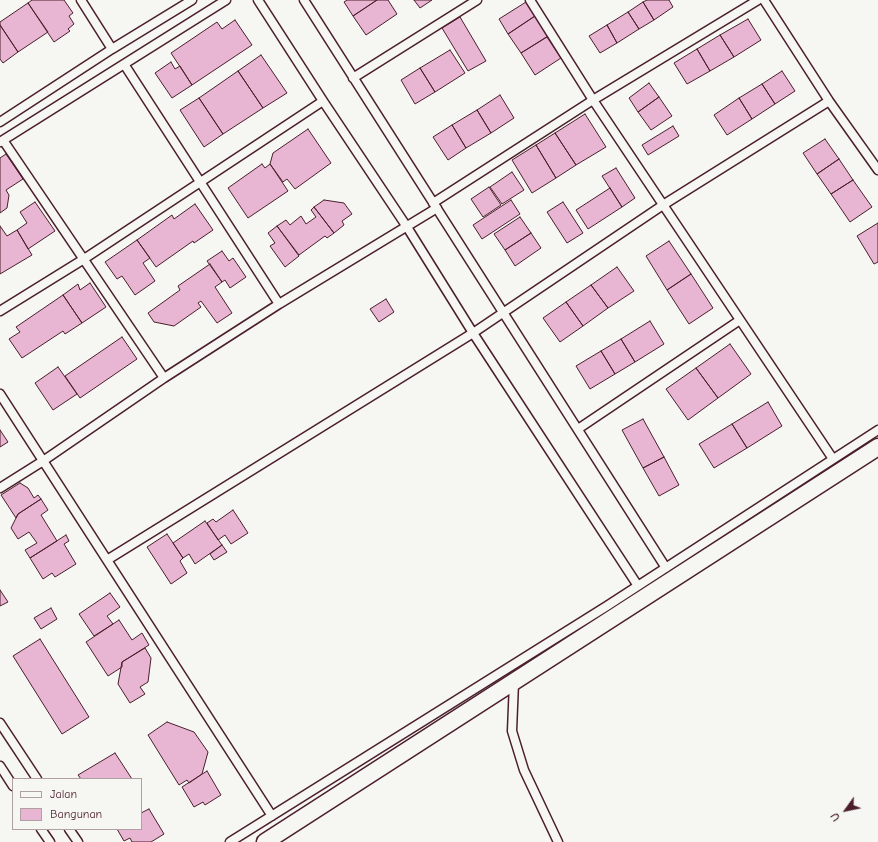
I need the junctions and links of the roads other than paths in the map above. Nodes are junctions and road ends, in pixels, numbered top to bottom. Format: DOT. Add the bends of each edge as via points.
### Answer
graph roads {
  1 [pos="82,0"];
  2 [pos="192,0"];
  3 [pos="226,0"];
  4 [pos="258,0"];
  5 [pos="304,0"];
  6 [pos="478,0"];
  7 [pos="530,0"];
  8 [pos="758,0"];
  9 [pos="764,0"];
  10 [pos="112,49"];
  11 [pos="124,64"];
  12 [pos="353,78"];
  13 [pos="593,100"];
  14 [pos="323,101"];
  15 [pos="829,101"];
  16 [pos="1,119"];
  17 [pos="2,141"];
  18 [pos="878,170"];
  19 [pos="200,183"];
  20 [pos="435,205"];
  21 [pos="663,205"];
  22 [pos="406,227"];
  23 [pos="84,259"];
  24 [pos="279,304"];
  25 [pos="0,311"];
  26 [pos="503,313"];
  27 [pos="740,320"];
  28 [pos="473,333"];
  29 [pos="164,378"];
  30 [pos="0,394"];
  31 [pos="578,429"];
  32 [pos="878,430"];
  33 [pos="878,447"];
  34 [pos="833,459"];
  35 [pos="43,461"];
  36 [pos="0,488"];
  37 [pos="107,560"];
  38 [pos="666,568"];
  39 [pos="638,586"];
  40 [pos="514,682"];
  41 [pos="0,723"];
  42 [pos="0,766"];
  43 [pos="36,778"];
  44 [pos="12,784"];
  45 [pos="272,816"];
  46 [pos="42,830"];
  47 [pos="70,830"];
  48 [pos="50,842"];
  49 [pos="78,842"];
  50 [pos="230,842"];
  51 [pos="265,842"];
  52 [pos="558,842"];
  1 -- 10 [label="lane"];
  2 -- 10 [label="lane"];
  3 -- 11 [label="lane"];
  4 -- 14 [label="lane"];
  5 -- 12 [label="lane"];
  6 -- 12 [label="lane"];
  7 -- 13 [label="lane"];
  8 -- 13 [label="lane"];
  9 -- 15 [label="lane"];
  10 -- 16 [label="lane"];
  11 -- 17 [label="lane"];
  11 -- 19 [label="lane"];
  12 -- 20 [label="lane"];
  13 -- 20 [label="lane"];
  13 -- 21 [label="lane"];
  14 -- 19 [label="lane"];
  14 -- 22 [label="lane"];
  15 -- 18 [label="lane"];
  15 -- 21 [label="lane"];
  17 -- 23 [label="lane"];
  19 -- 23 [label="lane"];
  19 -- 24 [label="lane"];
  20 -- 22 [label="lane"];
  20 -- 26 [label="lane"];
  21 -- 26 [label="lane"];
  21 -- 27 [label="lane"];
  22 -- 24 [label="lane"];
  22 -- 28 [label="lane"];
  23 -- 25 [label="lane"];
  23 -- 29 [label="lane"];
  24 -- 29 [label="lane"];
  26 -- 28 [label="lane"];
  26 -- 31 [label="lane"];
  27 -- 31 [label="lane"];
  27 -- 34 [label="lane"];
  28 -- 37 [label="lane"];
  28 -- 39 [label="lane"];
  29 -- 35 [label="lane"];
  30 -- 35 [label="lane"];
  31 -- 38 [label="lane"];
  32 -- 34 [label="lane"];
  33 -- 40 [label="street"];
  34 -- 38 [label="lane"];
  35 -- 36 [label="lane"];
  35 -- 37 [label="lane"];
  37 -- 45 [label="lane"];
  38 -- 39 [label="lane"];
  39 -- 45 [label="lane"];
  40 -- 51 [label="street"];
  40 -- 52 [label="lane" via="512,731 524,770"];
  41 -- 43 [label="lane"];
  42 -- 44 [label="lane"];
  45 -- 50 [label="lane"];
  46 -- 48 [label="lane"];
  47 -- 49 [label="lane"];
}
